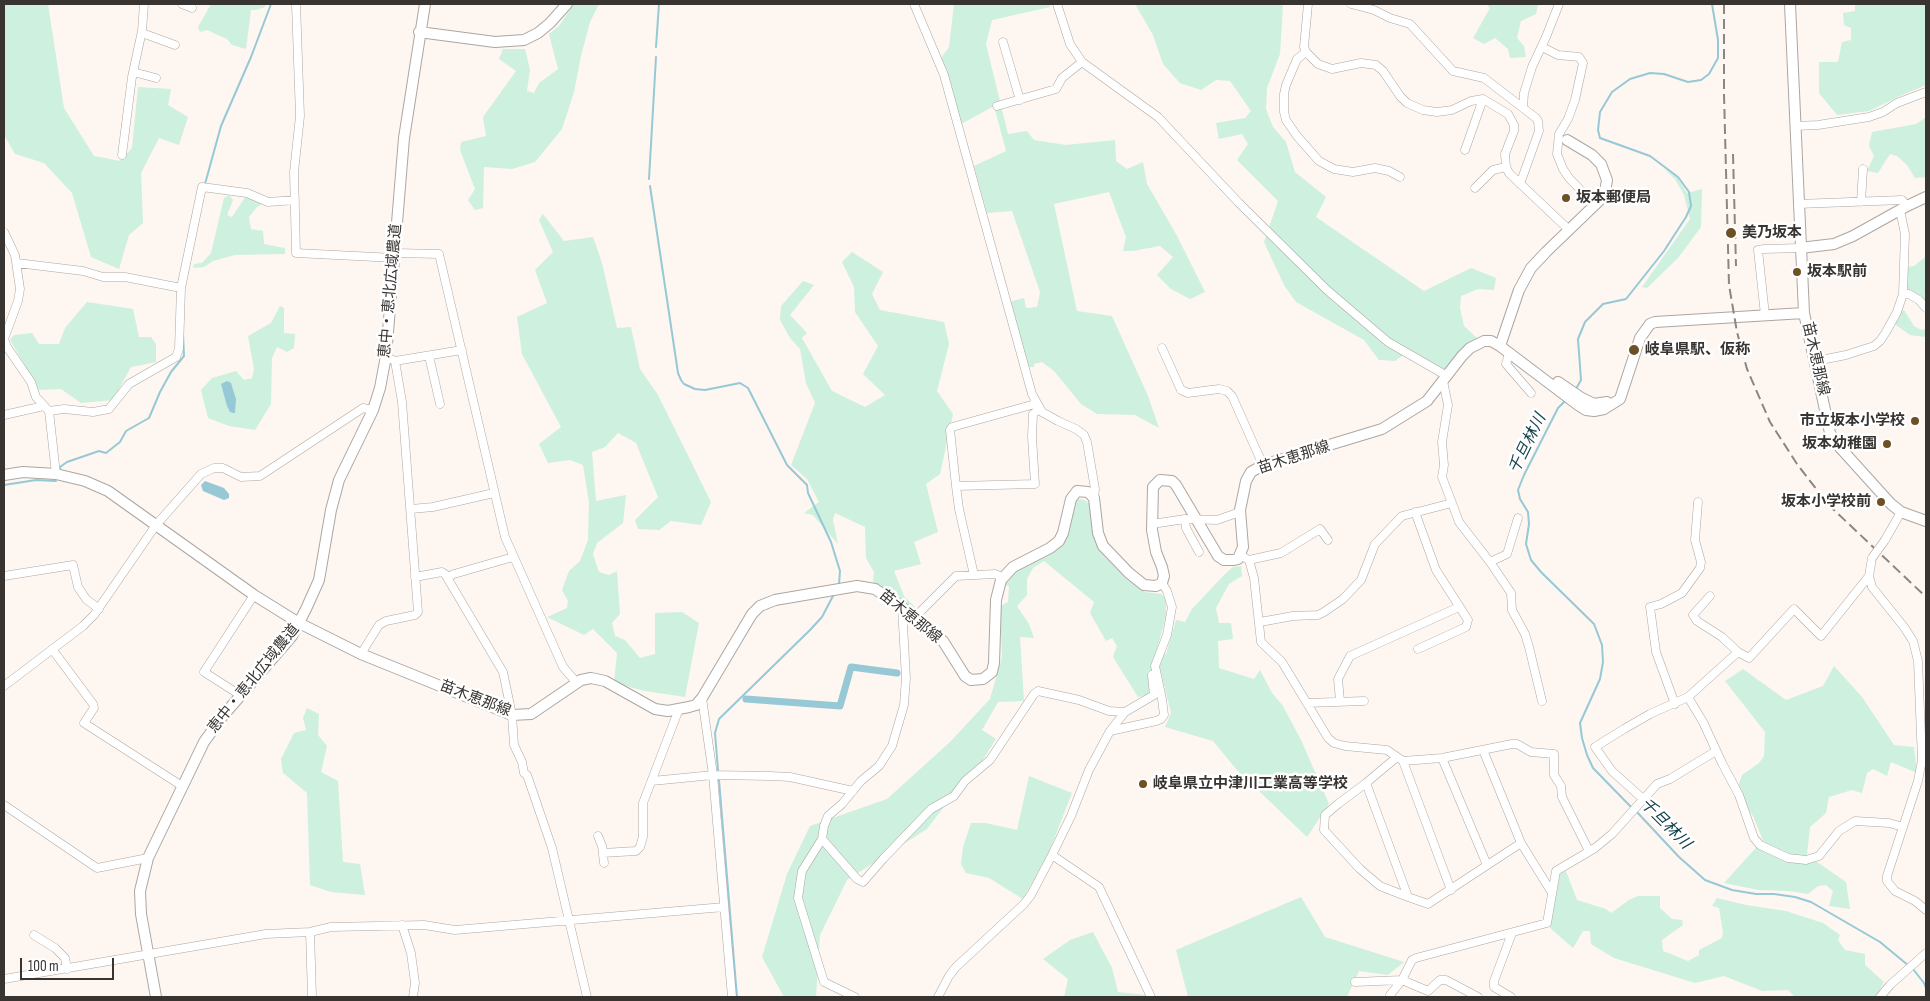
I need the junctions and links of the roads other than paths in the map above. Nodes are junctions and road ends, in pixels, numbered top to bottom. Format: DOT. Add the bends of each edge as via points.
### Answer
graph roads {
  1 [pos="144,4"];
  2 [pos="182,4"];
  3 [pos="296,4"];
  4 [pos="425,4"];
  5 [pos="567,4"];
  6 [pos="914,4"];
  7 [pos="1057,4"];
  8 [pos="1308,4"];
  9 [pos="1351,4"];
  10 [pos="1559,4"];
  11 [pos="1790,4"];
  12 [pos="192,8"];
  13 [pos="419,32"];
  14 [pos="142,33"];
  15 [pos="1003,42"];
  16 [pos="175,45"];
  17 [pos="1542,46"];
  18 [pos="1306,52"];
  19 [pos="1082,62"];
  20 [pos="133,72"];
  21 [pos="156,78"];
  22 [pos="1926,92"];
  23 [pos="1483,99"];
  24 [pos="1020,100"];
  25 [pos="997,106"];
  26 [pos="1523,108"];
  27 [pos="1795,126"];
  28 [pos="1567,140"];
  29 [pos="1465,150"];
  30 [pos="122,155"];
  31 [pos="1506,166"];
  32 [pos="1863,169"];
  33 [pos="1400,177"];
  34 [pos="1520,184"];
  35 [pos="1475,188"];
  36 [pos="1926,198"];
  37 [pos="295,200"];
  38 [pos="1861,202"];
  39 [pos="1798,204"];
  40 [pos="1595,205"];
  41 [pos="1904,208"];
  42 [pos="1569,230"];
  43 [pos="4,232"];
  44 [pos="1800,248"];
  45 [pos="395,256"];
  46 [pos="17,262"];
  47 [pos="180,288"];
  48 [pos="1903,294"];
  49 [pos="1926,308"];
  50 [pos="1804,313"];
  51 [pos="1765,315"];
  52 [pos="4,339"];
  53 [pos="1500,346"];
  54 [pos="1162,348"];
  55 [pos="462,350"];
  56 [pos="1509,354"];
  57 [pos="429,356"];
  58 [pos="390,359"];
  59 [pos="1816,361"];
  60 [pos="1445,378"];
  61 [pos="1555,384"];
  62 [pos="1531,393"];
  63 [pos="440,404"];
  64 [pos="1037,406"];
  65 [pos="47,408"];
  66 [pos="373,410"];
  67 [pos="4,415"];
  68 [pos="1263,466"];
  69 [pos="56,474"];
  70 [pos="4,475"];
  71 [pos="956,486"];
  72 [pos="494,493"];
  73 [pos="1094,498"];
  74 [pos="1698,502"];
  75 [pos="1452,503"];
  76 [pos="411,509"];
  77 [pos="1240,512"];
  78 [pos="1415,512"];
  79 [pos="1901,512"];
  80 [pos="1190,518"];
  81 [pos="1518,518"];
  82 [pos="1926,521"];
  83 [pos="1152,524"];
  84 [pos="156,526"];
  85 [pos="1328,540"];
  86 [pos="1199,552"];
  87 [pos="513,557"];
  88 [pos="1245,558"];
  89 [pos="1490,562"];
  90 [pos="974,575"];
  91 [pos="4,576"];
  92 [pos="1869,576"];
  93 [pos="415,577"];
  94 [pos="448,577"];
  95 [pos="1002,577"];
  96 [pos="1162,583"];
  97 [pos="254,595"];
  98 [pos="1710,596"];
  99 [pos="902,607"];
  100 [pos="1459,607"];
  101 [pos="98,609"];
  102 [pos="915,617"];
  103 [pos="299,622"];
  104 [pos="1260,622"];
  105 [pos="52,649"];
  106 [pos="1418,649"];
  107 [pos="1738,652"];
  108 [pos="361,654"];
  109 [pos="1155,666"];
  110 [pos="576,683"];
  111 [pos="4,686"];
  112 [pos="240,695"];
  113 [pos="1688,697"];
  114 [pos="702,698"];
  115 [pos="1364,700"];
  116 [pos="1340,701"];
  117 [pos="1542,701"];
  118 [pos="1307,703"];
  119 [pos="1675,704"];
  120 [pos="679,709"];
  121 [pos="1125,712"];
  122 [pos="512,715"];
  123 [pos="1110,731"];
  124 [pos="1483,750"];
  125 [pos="1716,752"];
  126 [pos="1442,758"];
  127 [pos="1400,759"];
  128 [pos="713,775"];
  129 [pos="652,782"];
  130 [pos="1366,784"];
  131 [pos="182,786"];
  132 [pos="853,791"];
  133 [pos="1641,801"];
  134 [pos="4,805"];
  135 [pos="1903,827"];
  136 [pos="598,836"];
  137 [pos="822,839"];
  138 [pos="1521,843"];
  139 [pos="1589,851"];
  140 [pos="603,853"];
  141 [pos="1052,855"];
  142 [pos="148,858"];
  143 [pos="604,863"];
  144 [pos="1487,865"];
  145 [pos="1451,890"];
  146 [pos="1552,893"];
  147 [pos="1408,897"];
  148 [pos="724,907"];
  149 [pos="1926,910"];
  150 [pos="569,922"];
  151 [pos="402,925"];
  152 [pos="310,932"];
  153 [pos="1512,933"];
  154 [pos="34,936"];
  155 [pos="1926,953"];
  156 [pos="148,954"];
  157 [pos="67,969"];
  158 [pos="4,979"];
  159 [pos="1402,980"];
  160 [pos="1355,982"];
  161 [pos="1426,994"];
  162 [pos="1390,995"];
  163 [pos="156,997"];
  164 [pos="312,997"];
  165 [pos="413,997"];
  166 [pos="587,997"];
  167 [pos="732,997"];
  168 [pos="855,997"];
  169 [pos="938,997"];
  170 [pos="1151,997"];
  171 [pos="1478,997"];
  172 [pos="1511,997"];
  173 [pos="1880,997"];
  1 -- 14 [label="street"];
  2 -- 12 [label="street"];
  3 -- 37 [label="street" via="300,116 294,172"];
  4 -- 13 [label="main road, 恵中・恵北広域農道"];
  5 -- 13 [label="main road" via="550,23 524,40 495,42"];
  6 -- 64 [label="street" via="944,75"];
  7 -- 19 [label="street" via="1070,44"];
  8 -- 18 [label="street"];
  9 -- 26 [label="street" via="1410,24 1453,71 1484,78"];
  10 -- 17 [label="street"];
  11 -- 27 [label="main road"];
  13 -- 45 [label="main road, 恵中・恵北広域農道" via="404,138"];
  14 -- 16 [label="street"];
  14 -- 20 [label="street"];
  15 -- 24 [label="street"];
  17 -- 26 [label="street" via="1532,67"];
  17 -- 40 [label="street" via="1558,55 1580,57 1584,63 1575,100 1559,134 1557,154 1569,178"];
  18 -- 23 [label="street" via="1318,64 1332,69 1376,65 1400,96 1423,110 1452,110"];
  18 -- 33 [label="street" via="1297,59 1284,94 1286,120 1297,136 1319,161 1334,170 1353,172 1375,168"];
  19 -- 24 [label="street" via="1062,78 1056,89"];
  19 -- 60 [label="street" via="1158,117 1239,203 1342,303 1388,342"];
  20 -- 21 [label="street"];
  20 -- 30 [label="street"];
  22 -- 27 [label="street" via="1869,117 1818,126"];
  23 -- 29 [label="street"];
  23 -- 31 [label="street" via="1502,108 1512,118 1514,131 1505,154"];
  24 -- 25 [label="street"];
  26 -- 34 [label="street" via="1536,118 1539,131"];
  27 -- 39 [label="main road"];
  28 -- 40 [label="main road" via="1592,155 1603,169 1605,192"];
  31 -- 34 [label="street"];
  31 -- 35 [label="street" via="1493,170"];
  32 -- 38 [label="street"];
  34 -- 42 [label="street"];
  36 -- 41 [label="main road"];
  37 -- 45 [label="street" via="296,253"];
  37 -- 47 [label="street" via="268,202 247,193 202,187"];
  38 -- 39 [label="street"];
  38 -- 41 [label="street" via="1902,200"];
  39 -- 44 [label="main road"];
  40 -- 42 [label="main road"];
  41 -- 44 [label="main road" via="1834,244"];
  41 -- 48 [label="street"];
  42 -- 53 [label="main road" via="1524,280"];
  43 -- 46 [label="street"];
  44 -- 50 [label="main road"];
  44 -- 51 [label="street" via="1758,250"];
  45 -- 55 [label="street" via="439,254"];
  45 -- 58 [label="main road, 恵中・恵北広域農道"];
  46 -- 47 [label="street"];
  46 -- 52 [label="street" via="20,290"];
  47 -- 65 [label="street" via="179,349 176,357 129,384 109,409 93,412"];
  48 -- 49 [label="street" via="1919,300"];
  48 -- 59 [label="street" via="1897,312 1874,346"];
  50 -- 51 [label="main road, 苗木恵那線"];
  50 -- 59 [label="main road, 苗木恵那線"];
  51 -- 61 [label="main road, 苗木恵那線" via="1650,324 1640,338 1620,399 1604,409 1586,410"];
  52 -- 65 [label="street" via="36,397"];
  53 -- 56 [label="main road, 苗木恵那線"];
  53 -- 60 [label="main road, 苗木恵那線" via="1491,341 1470,348"];
  53 -- 61 [label="main road, 苗木恵那線" via="1523,356"];
  54 -- 68 [label="street" via="1181,390 1188,393 1219,389 1232,396"];
  55 -- 57 [label="street"];
  55 -- 72 [label="street"];
  56 -- 61 [label="main road, 苗木恵那線"];
  56 -- 62 [label="street" via="1506,364"];
  57 -- 58 [label="street"];
  57 -- 63 [label="street"];
  58 -- 66 [label="main road, 恵中・恵北広域農道"];
  58 -- 76 [label="street" via="402,402"];
  59 -- 79 [label="main road, 苗木恵那線" via="1830,433 1835,442 1890,504"];
  60 -- 68 [label="main road, 苗木恵那線" via="1420,406 1382,429"];
  60 -- 75 [label="street" via="1448,406 1442,442 1442,477"];
  64 -- 71 [label="street" via="952,427"];
  64 -- 71 [label="street" via="1033,414 1032,436 1035,484"];
  64 -- 73 [label="street" via="1052,418 1084,434"];
  65 -- 67 [label="street"];
  65 -- 69 [label="street"];
  66 -- 84 [label="street" via="363,408 260,476 241,477 222,468 207,470"];
  66 -- 103 [label="main road, 恵中・恵北広域農道" via="339,480 319,580"];
  68 -- 77 [label="main road, 苗木恵那線" via="1251,472 1246,481"];
  69 -- 70 [label="main road, 苗木恵那線" via="23,472"];
  69 -- 84 [label="main road, 苗木恵那線" via="108,491"];
  71 -- 90 [label="street"];
  72 -- 76 [label="street"];
  72 -- 87 [label="street"];
  73 -- 95 [label="main road" via="1088,492 1076,491 1059,541 1020,562"];
  73 -- 96 [label="main road" via="1098,533 1110,555 1144,585"];
  74 -- 119 [label="street" via="1695,540 1702,562 1700,568 1682,593 1650,608 1656,652"];
  75 -- 78 [label="street"];
  75 -- 89 [label="street" via="1459,522"];
  76 -- 93 [label="street"];
  77 -- 80 [label="street" via="1216,520"];
  77 -- 88 [label="main road, 苗木恵那線"];
  78 -- 100 [label="street" via="1436,570"];
  78 -- 104 [label="street" via="1402,516 1375,544 1362,580 1343,599 1318,615"];
  79 -- 82 [label="main road, 苗木恵那線"];
  79 -- 92 [label="street, bridge" via="1872,558"];
  80 -- 83 [label="street"];
  80 -- 83 [label="main road" via="1176,485 1166,480 1157,482 1153,487"];
  80 -- 86 [label="street" via="1186,528"];
  80 -- 88 [label="main road" via="1218,556 1229,561"];
  81 -- 89 [label="street" via="1507,554"];
  83 -- 96 [label="main road" via="1164,576"];
  84 -- 97 [label="main road, 苗木恵那線"];
  84 -- 101 [label="street"];
  85 -- 88 [label="street" via="1320,529 1281,553"];
  87 -- 94 [label="street"];
  87 -- 110 [label="street" via="563,667"];
  88 -- 104 [label="street" via="1254,578"];
  89 -- 117 [label="street" via="1511,593 1512,610 1525,634"];
  90 -- 95 [label="street" via="999,574"];
  90 -- 102 [label="street" via="956,576"];
  91 -- 101 [label="street" via="73,566 78,587"];
  92 -- 107 [label="street" via="1821,636 1794,609 1749,658"];
  92 -- 135 [label="street" via="1872,587 1904,627 1917,651 1922,760"];
  93 -- 94 [label="street" via="442,572"];
  93 -- 108 [label="street" via="418,612 415,616 379,625"];
  94 -- 122 [label="street" via="503,672"];
  95 -- 102 [label="main road, 苗木恵那線" via="997,593 994,663 992,672 983,679 971,680 965,676 943,641"];
  96 -- 109 [label="street" via="1172,607 1167,635"];
  97 -- 103 [label="main road, 苗木恵那線"];
  97 -- 112 [label="street" via="204,672"];
  98 -- 107 [label="street" via="1693,615"];
  99 -- 102 [label="main road, 苗木恵那線"];
  99 -- 114 [label="main road, 苗木恵那線" via="875,589 862,586 764,604 752,614"];
  99 -- 132 [label="street" via="906,678 898,728 892,746 879,766"];
  100 -- 106 [label="street" via="1468,620 1466,627"];
  100 -- 116 [label="street" via="1350,656 1338,679"];
  101 -- 105 [label="street" via="83,626"];
  103 -- 108 [label="main road, 苗木恵那線"];
  103 -- 112 [label="main road, 恵中・恵北広域農道" via="292,636"];
  104 -- 118 [label="street" via="1261,642 1282,662"];
  105 -- 111 [label="street"];
  105 -- 131 [label="street" via="93,704 94,708 84,723"];
  107 -- 113 [label="street"];
  108 -- 122 [label="main road, 苗木恵那線"];
  109 -- 121 [label="street" via="1152,676 1154,695"];
  109 -- 123 [label="street" via="1164,715 1156,721"];
  110 -- 120 [label="main road, 苗木恵那線" via="586,678 605,681 655,709"];
  110 -- 122 [label="main road, 苗木恵那線" via="531,714"];
  112 -- 131 [label="main road, 恵中・恵北広域農道" via="204,742"];
  113 -- 119 [label="street"];
  113 -- 125 [label="street" via="1704,722"];
  114 -- 120 [label="main road, 苗木恵那線" via="696,705"];
  114 -- 128 [label="street"];
  115 -- 116 [label="street"];
  116 -- 118 [label="street"];
  118 -- 127 [label="street" via="1334,743 1387,750"];
  119 -- 133 [label="street" via="1650,714 1595,747 1612,771"];
  120 -- 129 [label="street"];
  121 -- 123 [label="street"];
  121 -- 137 [label="street" via="1109,711 1079,700 1038,692 1034,694 990,760 965,780 954,796 931,809 863,882"];
  122 -- 150 [label="street" via="514,745 552,848"];
  123 -- 141 [label="street"];
  124 -- 126 [label="street"];
  124 -- 138 [label="street"];
  124 -- 139 [label="street" via="1512,744 1531,752 1554,754 1554,775 1562,798"];
  125 -- 133 [label="street" via="1657,784"];
  125 -- 135 [label="street" via="1739,795 1755,840 1782,856 1796,860 1814,858 1823,852 1839,831 1855,822 1889,823"];
  126 -- 127 [label="street"];
  126 -- 144 [label="street"];
  127 -- 130 [label="street"];
  127 -- 145 [label="street"];
  128 -- 129 [label="street"];
  128 -- 132 [label="street" via="790,777"];
  128 -- 148 [label="street"];
  129 -- 140 [label="street" via="643,803 640,847 636,851"];
  130 -- 147 [label="street"];
  130 -- 147 [label="street" via="1326,815 1324,830 1380,886"];
  131 -- 142 [label="main road, 恵中・恵北広域農道"];
  132 -- 137 [label="street" via="828,816"];
  133 -- 139 [label="street" via="1612,834"];
  134 -- 142 [label="street" via="97,868"];
  135 -- 149 [label="street" via="1887,881 1895,891"];
  136 -- 140 [label="street"];
  137 -- 168 [label="street" via="802,871 798,898 824,982"];
  138 -- 144 [label="street"];
  138 -- 146 [label="street"];
  139 -- 146 [label="street" via="1556,871"];
  140 -- 143 [label="street"];
  141 -- 169 [label="street" via="1024,904 956,967"];
  141 -- 170 [label="street" via="1099,887"];
  142 -- 156 [label="main road, 恵中・恵北広域農道" via="140,891"];
  144 -- 145 [label="street"];
  145 -- 147 [label="street" via="1428,904"];
  146 -- 153 [label="street" via="1547,923"];
  148 -- 150 [label="street"];
  148 -- 167 [label="street"];
  150 -- 151 [label="street" via="455,930"];
  150 -- 166 [label="street"];
  151 -- 152 [label="street" via="331,927"];
  151 -- 165 [label="street" via="411,953"];
  152 -- 156 [label="street" via="266,934"];
  152 -- 164 [label="street"];
  153 -- 159 [label="street" via="1416,958"];
  153 -- 172 [label="street" via="1494,981 1494,987"];
  154 -- 157 [label="street" via="65,958"];
  155 -- 173 [label="street"];
  156 -- 157 [label="street"];
  156 -- 163 [label="main road, 恵中・恵北広域農道"];
  157 -- 158 [label="street"];
  159 -- 160 [label="street"];
  159 -- 161 [label="street"];
  159 -- 162 [label="street"];
  161 -- 171 [label="street" via="1443,980"];
}
